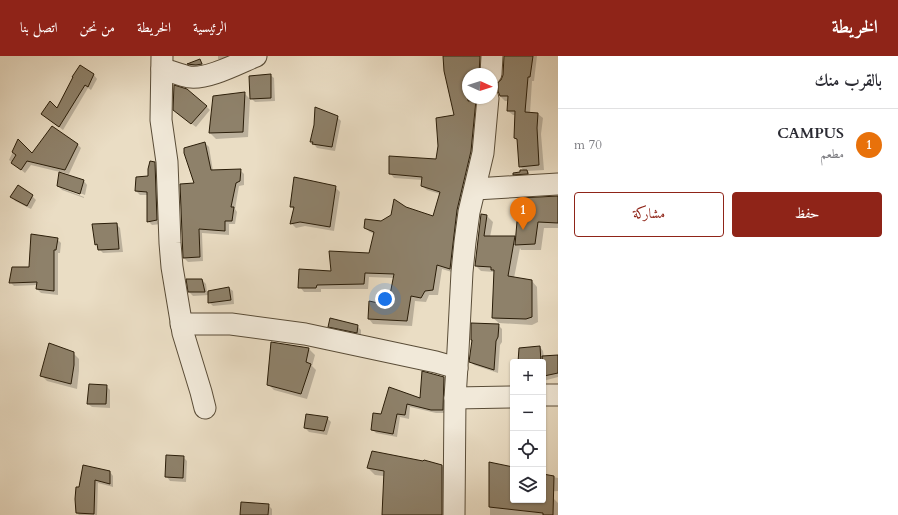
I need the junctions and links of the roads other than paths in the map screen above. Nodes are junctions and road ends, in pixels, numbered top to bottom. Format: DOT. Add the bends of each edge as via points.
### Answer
graph roads {
  1 [pos="256,56"];
  2 [pos="492,56"];
  3 [pos="162,62"];
  4 [pos="491,68"];
  5 [pos="487,104"];
  6 [pos="558,184"];
  7 [pos="475,189"];
  8 [pos="181,324"];
  9 [pos="457,368"];
  10 [pos="558,394"];
  11 [pos="546,395"];
  12 [pos="510,397"];
  13 [pos="455,398"];
  14 [pos="205,408"];
  15 [pos="454,515"];
  1 -- 3 [label="street" via="197,78 172,71"];
  2 -- 4 [label="street"];
  3 -- 8 [label="street" via="161,120 167,162 172,267"];
  5 -- 7 [label="street" via="483,153"];
  6 -- 7 [label="street"];
  7 -- 9 [label="street" via="465,242"];
  8 -- 9 [label="street" via="231,324 305,334"];
  8 -- 14 [label="street"];
  9 -- 13 [label="street"];
  10 -- 11 [label="street"];
  12 -- 13 [label="street"];
  13 -- 15 [label="street"];
}
